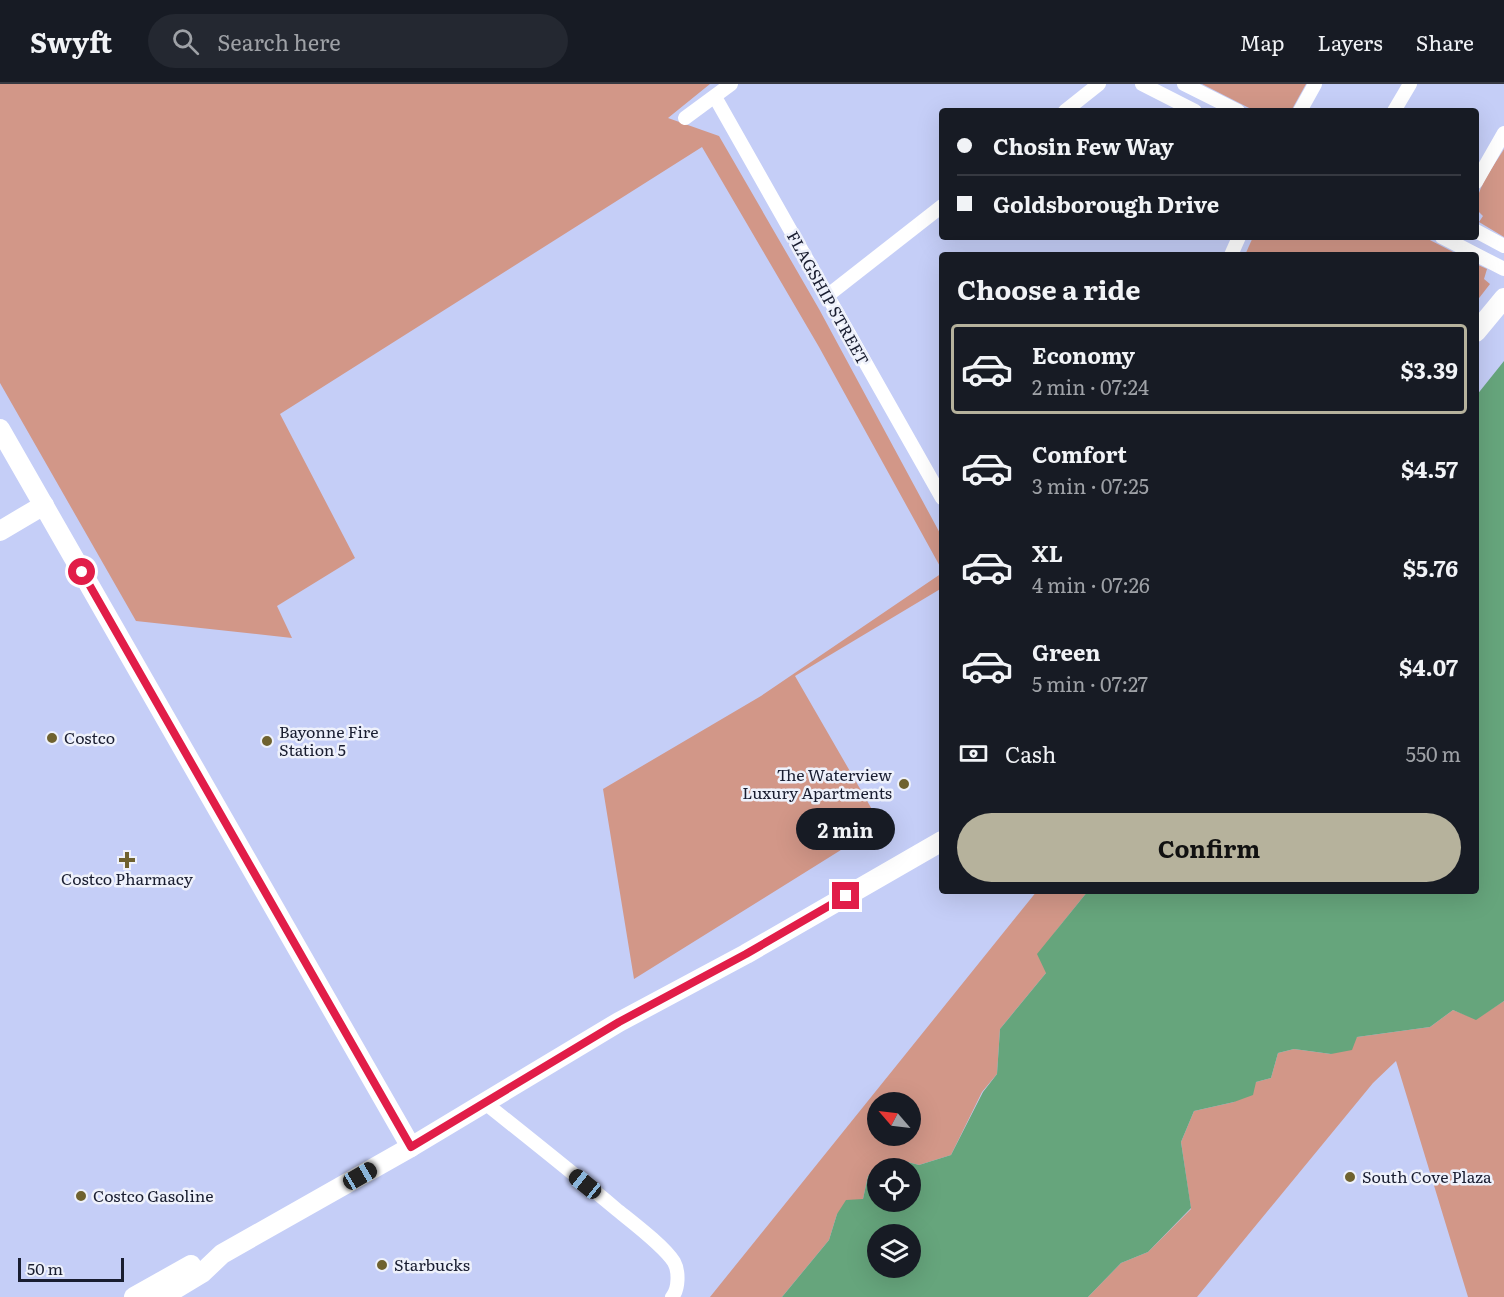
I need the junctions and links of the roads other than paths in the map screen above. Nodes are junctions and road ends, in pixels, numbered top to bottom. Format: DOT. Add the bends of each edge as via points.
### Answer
graph roads {
  1 [pos="731,84"];
  2 [pos="1099,84"];
  3 [pos="1142,84"];
  4 [pos="1184,84"];
  5 [pos="1315,84"];
  6 [pos="1410,84"];
  7 [pos="715,97"];
  8 [pos="1069,108"];
  9 [pos="1189,108"];
  10 [pos="1232,108"];
  11 [pos="1302,108"];
  12 [pos="1396,108"];
  13 [pos="685,118"];
  14 [pos="1504,133"];
  15 [pos="1479,177"];
  16 [pos="939,208"];
  17 [pos="1479,233"];
  18 [pos="1449,240"];
  19 [pos="1504,246"];
  20 [pos="1472,252"];
  21 [pos="1479,256"];
  22 [pos="1504,269"];
  23 [pos="827,296"];
  24 [pos="1504,298"];
  25 [pos="1479,328"];
  26 [pos="0,429"];
  27 [pos="939,493"];
  28 [pos="44,505"];
  29 [pos="0,531"];
  30 [pos="939,843"];
  31 [pos="485,1103"];
  32 [pos="411,1147"];
  33 [pos="222,1254"];
  34 [pos="674,1295"];
  35 [pos="134,1297"];
  36 [pos="162,1297"];
  1 -- 7 [label="street"];
  2 -- 8 [label="street"];
  3 -- 9 [label="street"];
  4 -- 10 [label="street"];
  5 -- 11 [label="street"];
  6 -- 12 [label="street"];
  7 -- 13 [label="street"];
  7 -- 23 [label="street, FLAGSHIP STREET"];
  14 -- 15 [label="street"];
  16 -- 23 [label="street"];
  17 -- 19 [label="street"];
  18 -- 20 [label="street"];
  21 -- 22 [label="street"];
  23 -- 27 [label="street, FLAGSHIP STREET"];
  24 -- 25 [label="street"];
  26 -- 28 [label="street"];
  28 -- 29 [label="street"];
  28 -- 32 [label="street"];
  30 -- 31 [label="street" via="619,1022"];
  31 -- 32 [label="street"];
  31 -- 34 [label="street" via="668,1255 677,1274"];
  32 -- 33 [label="street"];
  33 -- 35 [label="street" via="197,1261"];
  33 -- 36 [label="street" via="202,1273"];
}
